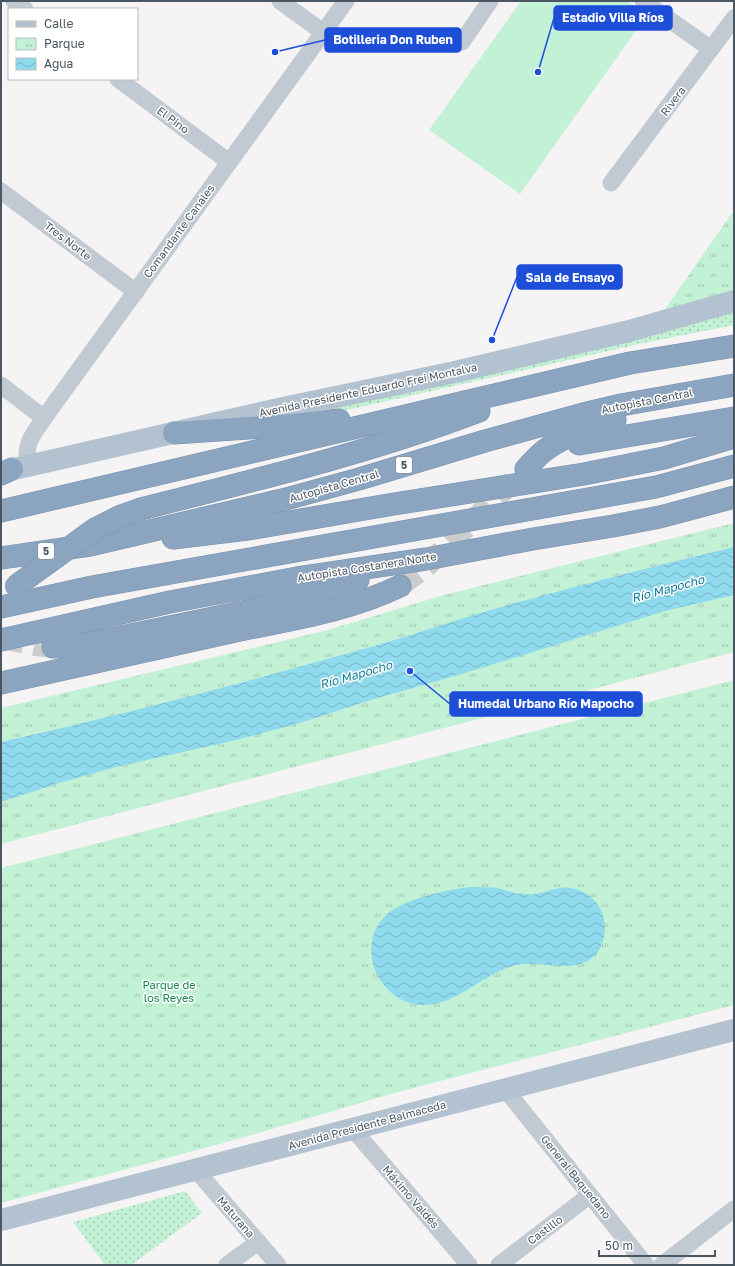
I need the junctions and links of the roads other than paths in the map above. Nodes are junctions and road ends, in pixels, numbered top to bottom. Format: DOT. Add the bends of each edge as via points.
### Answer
graph roads {
  1 [pos="14,1"];
  2 [pos="280,1"];
  3 [pos="346,1"];
  4 [pos="490,1"];
  5 [pos="643,1"];
  6 [pos="24,8"];
  7 [pos="734,18"];
  8 [pos="323,32"];
  9 [pos="462,42"];
  10 [pos="711,49"];
  11 [pos="119,80"];
  12 [pos="229,162"];
  13 [pos="611,184"];
  14 [pos="1,191"];
  15 [pos="136,292"];
  16 [pos="734,301"];
  17 [pos="734,333"];
  18 [pos="734,346"];
  19 [pos="630,363"];
  20 [pos="570,378"];
  21 [pos="1,385"];
  22 [pos="726,386"];
  23 [pos="435,410"];
  24 [pos="44,418"];
  25 [pos="734,418"];
  26 [pos="174,433"];
  27 [pos="734,437"];
  28 [pos="734,466"];
  29 [pos="10,470"];
  30 [pos="734,496"];
  31 [pos="1,512"];
  32 [pos="90,545"];
  33 [pos="1,558"];
  34 [pos="426,559"];
  35 [pos="400,586"];
  36 [pos="9,590"];
  37 [pos="1,608"];
  38 [pos="1,640"];
  39 [pos="53,647"];
  40 [pos="1,683"];
  41 [pos="734,1030"];
  42 [pos="505,1089"];
  43 [pos="352,1128"];
  44 [pos="195,1169"];
  45 [pos="590,1195"];
  46 [pos="734,1209"];
  47 [pos="1,1220"];
  48 [pos="258,1242"];
  49 [pos="227,1265"];
  50 [pos="278,1265"];
  51 [pos="469,1265"];
  52 [pos="499,1265"];
  53 [pos="646,1265"];
  54 [pos="662,1265"];
  1 -- 6 [label="street"];
  2 -- 8 [label="street"];
  3 -- 8 [label="street, Comandante Canales"];
  4 -- 9 [label="street"];
  5 -- 10 [label="street"];
  7 -- 10 [label="street, Rivera"];
  8 -- 12 [label="street, Comandante Canales"];
  10 -- 13 [label="street, Rivera"];
  11 -- 12 [label="street, El Pino"];
  12 -- 15 [label="street, Comandante Canales"];
  14 -- 15 [label="street, Tres Norte"];
  15 -- 24 [label="street, Comandante Canales"];
  16 -- 26 [label="main road, Avenida Presidente Eduardo Frei Montalva" via="660,323 455,372"];
  17 -- 19 [label="highway"];
  18 -- 19 [label="highway"];
  19 -- 20 [label="highway"];
  20 -- 23 [label="highway"];
  20 -- 36 [label="highway, bridge" via="396,441 120,516 95,529"];
  21 -- 24 [label="street"];
  22 -- 25 [label="highway" via="575,433 553,444 528,467 542,457 565,447 589,441"];
  22 -- 32 [label="highway, Autopista Central / 5" via="582,414 282,500"];
  23 -- 26 [label="highway" via="294,425"];
  23 -- 31 [label="highway"];
  24 -- 29 [label="street, Comandante Canales"];
  26 -- 29 [label="main road, Avenida Presidente Eduardo Frei Montalva"];
  27 -- 32 [label="highway" via="664,458 584,474 248,529"];
  28 -- 37 [label="highway" via="656,487 92,587"];
  30 -- 34 [label="highway, Autopista Costanera Norte" via="654,518"];
  32 -- 33 [label="highway, Autopista Central / 5"];
  34 -- 38 [label="highway, Autopista Costanera Norte" via="232,590"];
  34 -- 39 [label="highway" via="252,610 101,642"];
  35 -- 40 [label="highway" via="368,600 303,617"];
  41 -- 42 [label="main road, Avenida Presidente Balmaceda"];
  42 -- 43 [label="main road, Avenida Presidente Balmaceda"];
  42 -- 45 [label="street, General Baquedano"];
  43 -- 44 [label="main road, Avenida Presidente Balmaceda"];
  43 -- 51 [label="street, Máximo Valdés"];
  44 -- 47 [label="main road, Avenida Presidente Balmaceda"];
  44 -- 48 [label="street, Maturana"];
  45 -- 52 [label="street, Castillo"];
  45 -- 53 [label="street, General Baquedano"];
  46 -- 54 [label="street"];
  48 -- 49 [label="street"];
  48 -- 50 [label="street, Maturana"];
}
